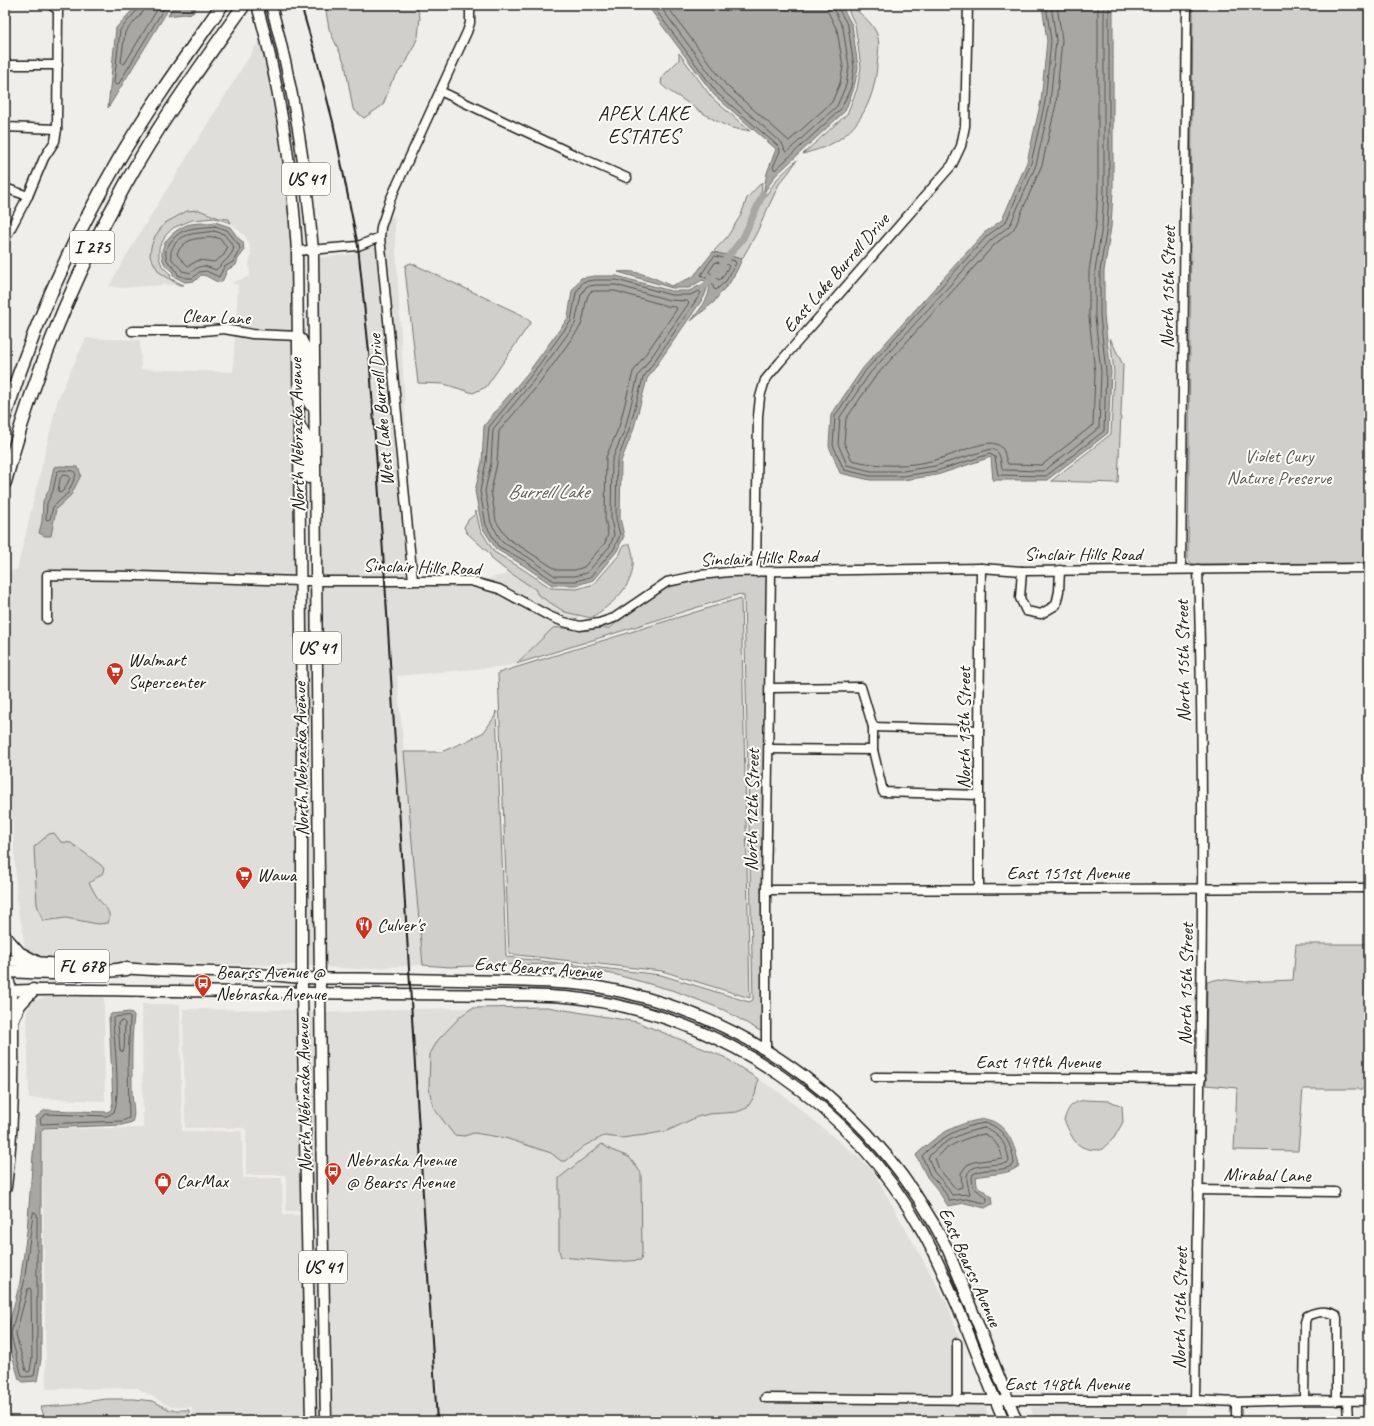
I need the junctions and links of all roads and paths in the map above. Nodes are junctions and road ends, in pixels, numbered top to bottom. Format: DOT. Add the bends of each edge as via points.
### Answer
graph roads {
  1 [pos="51,5"];
  2 [pos="222,5"];
  3 [pos="244,5"];
  4 [pos="257,5"];
  5 [pos="271,5"];
  6 [pos="470,5"];
  7 [pos="968,5"];
  8 [pos="1186,5"];
  9 [pos="5,64"];
  10 [pos="58,66"];
  11 [pos="440,90"];
  12 [pos="5,127"];
  13 [pos="57,129"];
  14 [pos="627,178"];
  15 [pos="5,188"];
  16 [pos="28,196"];
  17 [pos="380,237"];
  18 [pos="5,239"];
  19 [pos="298,250"];
  20 [pos="313,250"];
  21 [pos="132,331"];
  22 [pos="298,336"];
  23 [pos="314,407"];
  24 [pos="5,416"];
  25 [pos="299,424"];
  26 [pos="5,482"];
  27 [pos="315,500"];
  28 [pos="981,568"];
  29 [pos="1369,568"];
  30 [pos="1181,569"];
  31 [pos="1198,569"];
  32 [pos="1022,570"];
  33 [pos="1060,570"];
  34 [pos="756,572"];
  35 [pos="771,572"];
  36 [pos="301,581"];
  37 [pos="316,581"];
  38 [pos="413,581"];
  39 [pos="47,619"];
  40 [pos="770,688"];
  41 [pos="873,728"];
  42 [pos="302,729"];
  43 [pos="979,730"];
  44 [pos="769,749"];
  45 [pos="873,750"];
  46 [pos="318,795"];
  47 [pos="979,795"];
  48 [pos="1369,888"];
  49 [pos="979,889"];
  50 [pos="1203,889"];
  51 [pos="766,890"];
  52 [pos="5,937"];
  53 [pos="5,960"];
  54 [pos="36,962"];
  55 [pos="127,969"];
  56 [pos="5,971"];
  57 [pos="302,978"];
  58 [pos="320,978"];
  59 [pos="33,990"];
  60 [pos="7,991"];
  61 [pos="320,993"];
  62 [pos="302,994"];
  63 [pos="12,1020"];
  64 [pos="766,1049"];
  65 [pos="875,1077"];
  66 [pos="1201,1079"];
  67 [pos="5,1187"];
  68 [pos="1198,1190"];
  69 [pos="1335,1192"];
  70 [pos="308,1224"];
  71 [pos="322,1224"];
  72 [pos="957,1344"];
  73 [pos="765,1398"];
  74 [pos="957,1400"];
  75 [pos="995,1400"];
  76 [pos="1009,1400"];
  77 [pos="1195,1400"];
  78 [pos="1304,1400"];
  79 [pos="1337,1401"];
  80 [pos="1347,1401"];
  81 [pos="1369,1401"];
  82 [pos="1236,1402"];
  83 [pos="311,1421"];
  84 [pos="326,1421"];
  85 [pos="1004,1421"];
  86 [pos="1018,1421"];
  87 [pos="1236,1421"];
  88 [pos="1348,1421"];
  1 -- 10 [label="street" via="58,10"];
  2 -- 24 [label="highway, I 275" via="145,117 78,235 51,293"];
  3 -- 26 [label="highway, I 275" via="150,143 90,253 58,322 38,374"];
  4 -- 19 [label="main road, North Nebraska Avenue / US 41" via="282,110"];
  5 -- 20 [label="main road, North Nebraska Avenue / US 41" via="296,108"];
  6 -- 11 [label="street, West Lake Burrell Drive" via="467,32"];
  7 -- 34 [label="street, East Lake Burrell Drive" via="965,126 961,146 952,165 765,380 758,416"];
  8 -- 30 [label="street, North 15th Street"];
  9 -- 10 [label="street"];
  10 -- 13 [label="street"];
  11 -- 14 [label="street"];
  11 -- 17 [label="street, West Lake Burrell Drive" via="390,200"];
  12 -- 13 [label="street"];
  13 -- 16 [label="street" via="55,141 44,158"];
  15 -- 16 [label="street"];
  16 -- 18 [label="street"];
  17 -- 20 [label="street" via="358,246"];
  17 -- 38 [label="street, West Lake Burrell Drive"];
  19 -- 20 [label="street"];
  19 -- 22 [label="main road, North Nebraska Avenue / US 41"];
  20 -- 23 [label="main road, North Nebraska Avenue / US 41"];
  21 -- 22 [label="street, Clear Lane" via="224,329 252,334"];
  22 -- 23 [label="main road" via="305,347 307,399"];
  22 -- 25 [label="main road, North Nebraska Avenue / US 41"];
  23 -- 27 [label="main road, North Nebraska Avenue / US 41"];
  25 -- 27 [label="main road" via="307,438 308,481"];
  25 -- 36 [label="main road, North Nebraska Avenue / US 41"];
  27 -- 37 [label="main road, North Nebraska Avenue / US 41"];
  28 -- 32 [label="street, Sinclair Hills Road"];
  28 -- 35 [label="street, Sinclair Hills Road"];
  28 -- 43 [label="street, North 13th Street"];
  29 -- 31 [label="street, Sinclair Hills Road"];
  30 -- 31 [label="street, Sinclair Hills Road"];
  30 -- 33 [label="street, Sinclair Hills Road"];
  31 -- 50 [label="street, North 15th Street"];
  32 -- 33 [label="street, Sinclair Hills Road"];
  32 -- 33 [label="street" via="1020,598 1026,611 1041,614 1056,605"];
  34 -- 35 [label="street, Sinclair Hills Road"];
  34 -- 38 [label="street, Sinclair Hills Road" via="700,575 667,582 614,618 580,626 564,622 485,584 470,581"];
  35 -- 40 [label="street, North 12th Street"];
  36 -- 37 [label="street, Sinclair Hills Road"];
  36 -- 39 [label="street, Sinclair Hills Road" via="48,575"];
  36 -- 42 [label="main road, North Nebraska Avenue / US 41"];
  37 -- 38 [label="street, Sinclair Hills Road"];
  37 -- 46 [label="main road, North Nebraska Avenue / US 41"];
  40 -- 41 [label="street" via="861,687"];
  40 -- 44 [label="street, North 12th Street"];
  41 -- 43 [label="street"];
  41 -- 45 [label="street"];
  42 -- 46 [label="main road" via="308,740 308,785 313,794"];
  42 -- 57 [label="main road, North Nebraska Avenue / US 41"];
  43 -- 47 [label="street, North 13th Street"];
  44 -- 45 [label="street"];
  44 -- 51 [label="street, North 12th Street"];
  45 -- 47 [label="street" via="883,792"];
  46 -- 58 [label="main road, North Nebraska Avenue / US 41"];
  47 -- 49 [label="street, North 13th Street"];
  48 -- 50 [label="street, East 151st Avenue"];
  49 -- 50 [label="street, East 151st Avenue"];
  49 -- 51 [label="street, East 151st Avenue"];
  50 -- 66 [label="street, North 15th Street"];
  51 -- 64 [label="street, North 12th Street"];
  52 -- 54 [label="highway" via="19,953"];
  53 -- 54 [label="main road, East Bearss Avenue / FL 678"];
  54 -- 55 [label="main road, East Bearss Avenue / FL 678"];
  55 -- 56 [label="highway" via="75,974"];
  55 -- 57 [label="main road, East Bearss Avenue / FL 678"];
  56 -- 60 [label="highway"];
  57 -- 58 [label="main road, East Bearss Avenue / FL 678"];
  57 -- 62 [label="main road, North Nebraska Avenue / US 41"];
  58 -- 61 [label="main road, North Nebraska Avenue / US 41"];
  58 -- 64 [label="main road, East Bearss Avenue" via="554,982 598,987 642,997 688,1012 729,1029"];
  59 -- 60 [label="main road, East Bearss Avenue / FL 678"];
  59 -- 62 [label="main road, East Bearss Avenue / FL 678"];
  59 -- 63 [label="highway" via="19,1005"];
  60 -- 63 [label="highway"];
  61 -- 62 [label="main road, East Bearss Avenue / FL 678"];
  61 -- 71 [label="main road, North Nebraska Avenue / US 41"];
  61 -- 75 [label="main road, East Bearss Avenue" via="519,995 584,999 674,1021 765,1064 834,1118 872,1158 899,1193 936,1257"];
  62 -- 70 [label="main road, North Nebraska Avenue / US 41"];
  63 -- 67 [label="highway" via="11,1138"];
  64 -- 76 [label="main road, East Bearss Avenue" via="840,1106 888,1156 918,1197 948,1250"];
  65 -- 66 [label="street, East 149th Avenue"];
  66 -- 68 [label="street, North 15th Street"];
  68 -- 69 [label="street, Mirabal Lane"];
  68 -- 77 [label="street, North 15th Street"];
  70 -- 71 [label="main road"];
  70 -- 83 [label="main road, North Nebraska Avenue / US 41"];
  71 -- 84 [label="main road, North Nebraska Avenue / US 41"];
  72 -- 74 [label="street"];
  73 -- 74 [label="street, East 148th Avenue"];
  74 -- 75 [label="street, East 148th Avenue"];
  75 -- 76 [label="street, East 148th Avenue"];
  75 -- 85 [label="main road, East Bearss Avenue"];
  76 -- 77 [label="street, East 148th Avenue"];
  76 -- 86 [label="main road, East Bearss Avenue"];
  77 -- 82 [label="street, East 148th Avenue"];
  78 -- 79 [label="street, East 148th Avenue"];
  78 -- 79 [label="street" via="1305,1322 1307,1316 1322,1311 1336,1315 1337,1318"];
  78 -- 82 [label="street, East 148th Avenue"];
  79 -- 80 [label="street, East 148th Avenue"];
  80 -- 81 [label="street, East 148th Avenue"];
  80 -- 88 [label="street"];
  82 -- 87 [label="street"];
}
